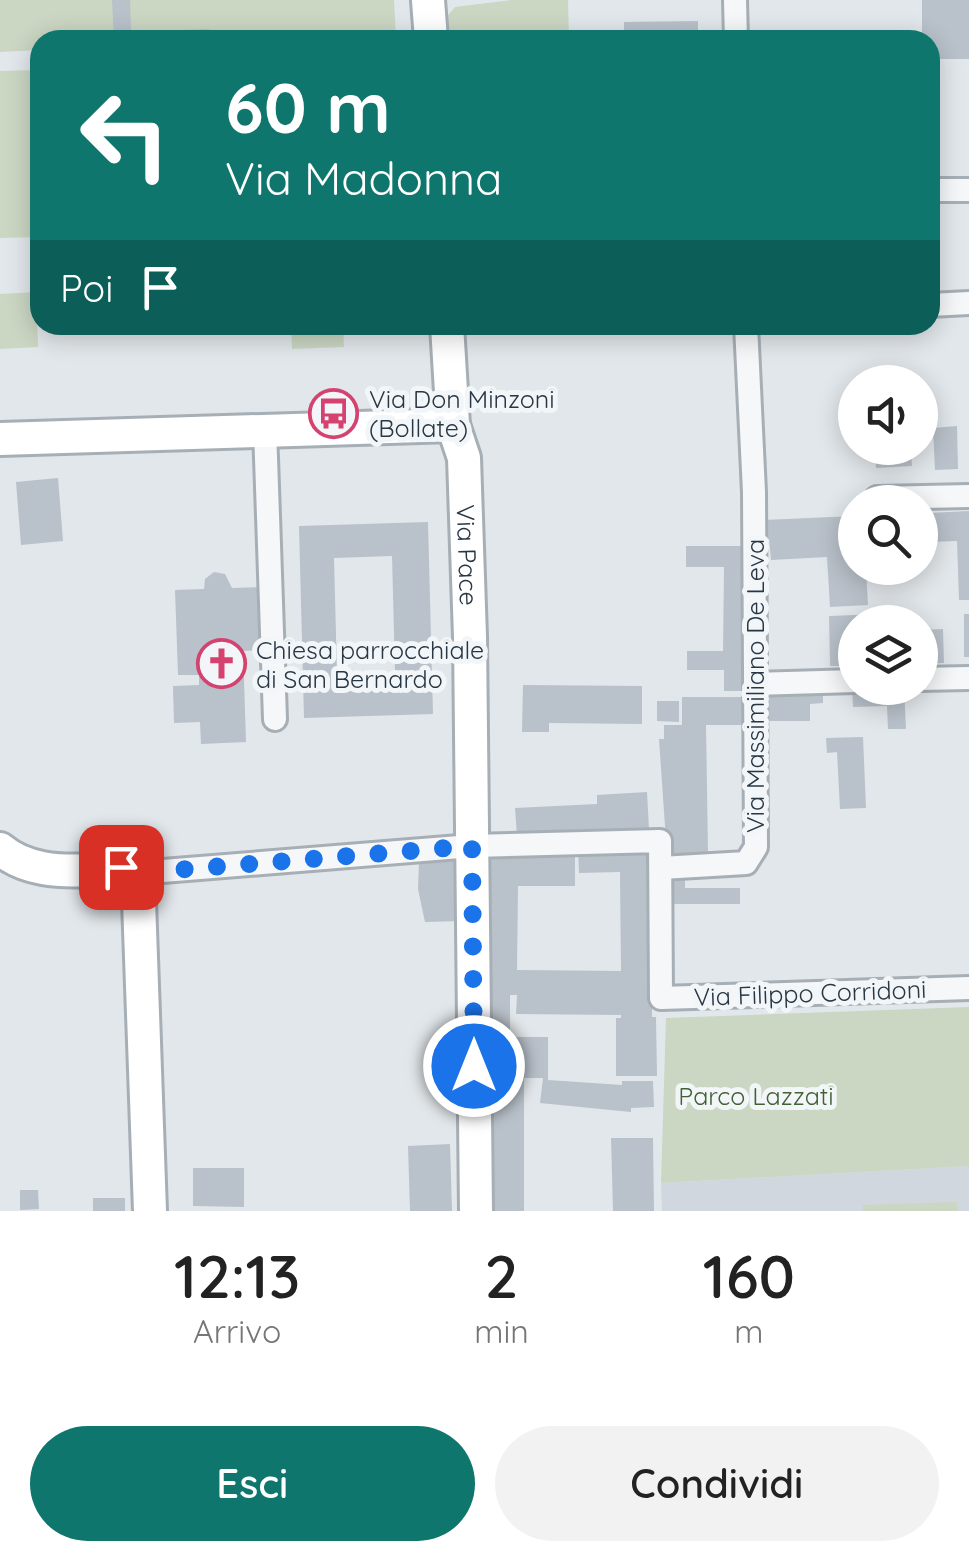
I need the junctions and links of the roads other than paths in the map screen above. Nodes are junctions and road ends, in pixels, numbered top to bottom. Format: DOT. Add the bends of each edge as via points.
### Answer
graph roads {
  1 [pos="428,0"];
  2 [pos="735,0"];
  3 [pos="430,30"];
  4 [pos="736,30"];
  5 [pos="940,190"];
  6 [pos="969,190"];
  7 [pos="969,303"];
  8 [pos="940,304"];
  9 [pos="448,335"];
  10 [pos="746,335"];
  11 [pos="453,425"];
  12 [pos="265,429"];
  13 [pos="0,439"];
  14 [pos="969,496"];
  15 [pos="938,497"];
  16 [pos="969,678"];
  17 [pos="938,679"];
  18 [pos="838,682"];
  19 [pos="756,684"];
  20 [pos="275,719"];
  21 [pos="472,846"];
  22 [pos="0,849"];
  23 [pos="661,868"];
  24 [pos="138,873"];
  25 [pos="969,988"];
  26 [pos="150,1211"];
  27 [pos="476,1211"];
  1 -- 3 [label="street"];
  2 -- 4 [label="street"];
  5 -- 6 [label="street"];
  7 -- 8 [label="street"];
  9 -- 11 [label="street, Via Pace"];
  10 -- 19 [label="street, Via Massimiliano De Leva"];
  11 -- 12 [label="street"];
  11 -- 21 [label="street, Via Pace" via="464,458"];
  12 -- 13 [label="street"];
  12 -- 20 [label="street"];
  14 -- 15 [label="street"];
  16 -- 17 [label="street"];
  18 -- 19 [label="street"];
  19 -- 23 [label="street, Via Massimiliano De Leva" via="753,856 739,864"];
  21 -- 23 [label="street" via="660,841"];
  21 -- 24 [label="street"];
  21 -- 27 [label="street, Via Pace"];
  22 -- 24 [label="street" via="30,866"];
  23 -- 25 [label="street, Via Filippo Corridoni" via="661,998"];
  24 -- 26 [label="street"];
}
